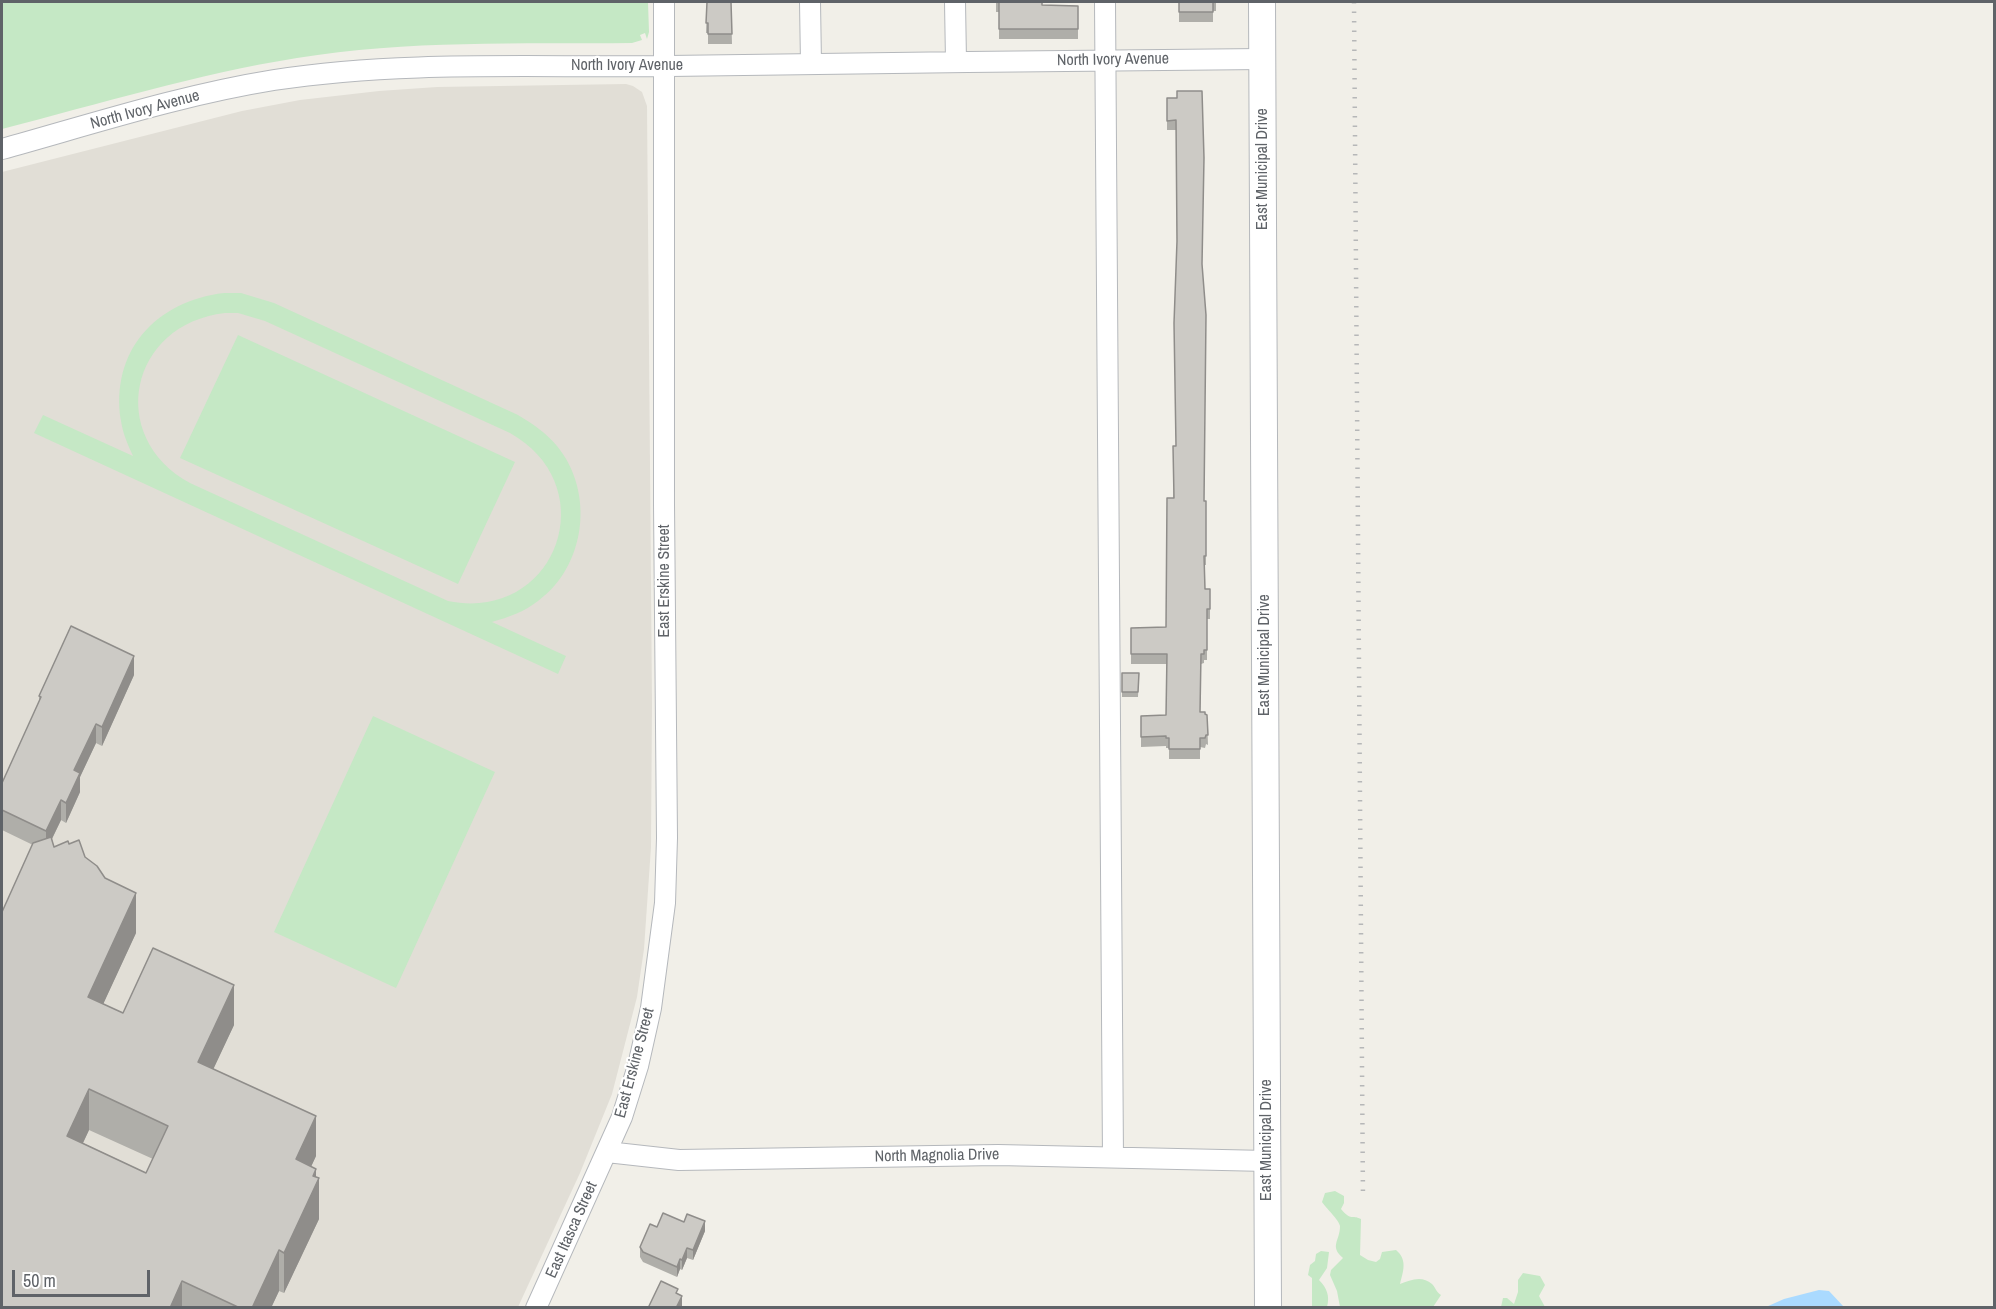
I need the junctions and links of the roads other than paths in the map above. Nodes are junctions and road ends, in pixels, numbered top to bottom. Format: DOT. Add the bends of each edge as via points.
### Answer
graph roads {
  1 [pos="664,2"];
  2 [pos="810,2"];
  3 [pos="955,2"];
  4 [pos="1105,2"];
  5 [pos="1262,2"];
  6 [pos="1262,58"];
  7 [pos="1105,60"];
  8 [pos="956,61"];
  9 [pos="811,64"];
  10 [pos="665,66"];
  11 [pos="2,149"];
  12 [pos="607,1152"];
  13 [pos="1113,1157"];
  14 [pos="1267,1161"];
  15 [pos="536,1308"];
  16 [pos="1268,1308"];
  1 -- 10 [label="street, East Erskine Street"];
  2 -- 9 [label="street"];
  3 -- 8 [label="street"];
  4 -- 7 [label="street"];
  5 -- 6 [label="street, East Municipal Drive"];
  6 -- 7 [label="street, North Ivory Avenue"];
  6 -- 14 [label="street, East Municipal Drive"];
  7 -- 8 [label="street, North Ivory Avenue"];
  7 -- 13 [label="street"];
  8 -- 9 [label="street, North Ivory Avenue"];
  9 -- 10 [label="street, North Ivory Avenue"];
  10 -- 11 [label="street, North Ivory Avenue" via="477,66 275,80 143,108"];
  10 -- 12 [label="street, East Erskine Street" via="665,903 649,1020 622,1118"];
  12 -- 13 [label="street, North Magnolia Drive" via="679,1160"];
  12 -- 15 [label="street, East Itasca Street"];
  13 -- 14 [label="street, North Magnolia Drive"];
  14 -- 16 [label="street, East Municipal Drive"];
}
